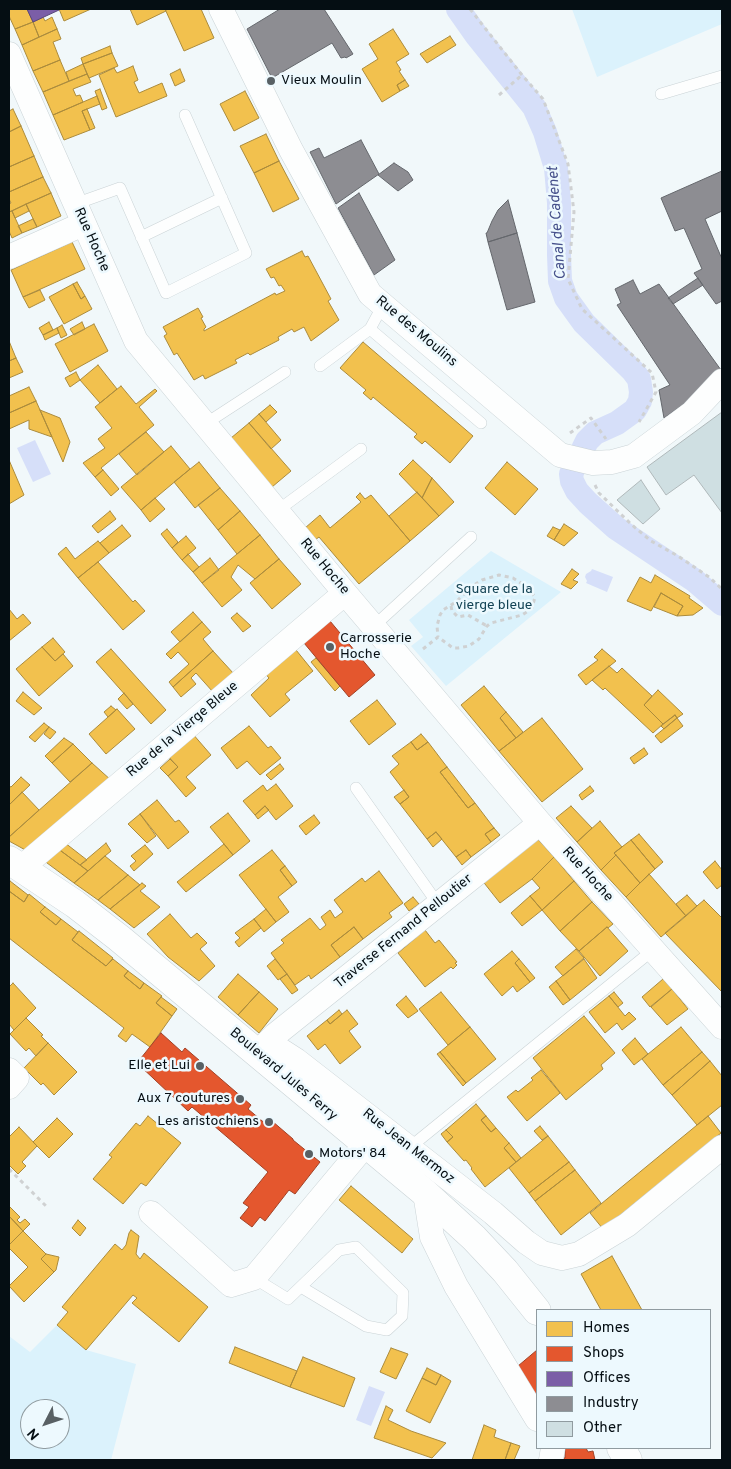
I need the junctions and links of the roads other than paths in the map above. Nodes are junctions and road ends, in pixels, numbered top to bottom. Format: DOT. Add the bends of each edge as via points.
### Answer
graph roads {
  1 [pos="221,9"];
  2 [pos="9,54"];
  3 [pos="722,76"];
  4 [pos="661,94"];
  5 [pos="186,115"];
  6 [pos="222,198"];
  7 [pos="79,214"];
  8 [pos="141,237"];
  9 [pos="9,257"];
  10 [pos="384,305"];
  11 [pos="370,329"];
  12 [pos="320,366"];
  13 [pos="286,372"];
  14 [pos="722,381"];
  15 [pos="480,423"];
  16 [pos="204,424"];
  17 [pos="360,448"];
  18 [pos="277,511"];
  19 [pos="471,537"];
  20 [pos="345,592"];
  21 [pos="374,626"];
  22 [pos="356,788"];
  23 [pos="540,823"];
  24 [pos="15,864"];
  25 [pos="438,904"];
  26 [pos="653,950"];
  27 [pos="722,1027"];
  28 [pos="263,1048"];
  29 [pos="9,1070"];
  30 [pos="9,1087"];
  31 [pos="366,1144"];
  32 [pos="722,1147"];
  33 [pos="409,1148"];
  34 [pos="425,1193"];
  35 [pos="151,1214"];
  36 [pos="254,1278"];
  37 [pos="301,1287"];
  38 [pos="536,1310"];
  39 [pos="536,1417"];
  40 [pos="622,1449"];
  41 [pos="628,1460"];
  1 -- 10 [label="street, Rue des Moulins" via="291,150 370,294"];
  2 -- 7 [label="street, Rue Hoche"];
  3 -- 4 [label="lane"];
  5 -- 6 [label="lane"];
  6 -- 8 [label="lane"];
  6 -- 8 [label="lane" via="246,253 166,293"];
  7 -- 8 [label="lane" via="120,188"];
  7 -- 9 [label="street"];
  7 -- 16 [label="street, Rue Hoche" via="136,341"];
  10 -- 11 [label="lane"];
  10 -- 14 [label="street, Rue des Moulins" via="560,455 593,463 634,456 692,413"];
  11 -- 12 [label="lane"];
  11 -- 15 [label="lane"];
  13 -- 16 [label="lane"];
  16 -- 18 [label="street, Rue Hoche"];
  17 -- 18 [label="lane"];
  18 -- 20 [label="street, Rue Hoche"];
  19 -- 21 [label="lane"];
  20 -- 21 [label="street, Rue Hoche"];
  20 -- 24 [label="street, Rue de la Vierge Bleue"];
  21 -- 23 [label="street, Rue Hoche"];
  22 -- 25 [label="lane"];
  23 -- 25 [label="street, Traverse Fernand Pelloutier"];
  23 -- 26 [label="street, Rue Hoche"];
  24 -- 28 [label="main road, Boulevard Jules Ferry" via="75,904"];
  25 -- 28 [label="street, Traverse Fernand Pelloutier"];
  26 -- 27 [label="street, Rue Hoche"];
  26 -- 33 [label="lane"];
  28 -- 31 [label="main road, Boulevard Jules Ferry"];
  28 -- 33 [label="street, Rue Jean Mermoz" via="296,1060"];
  29 -- 30 [label="street" via="17,1078"];
  31 -- 34 [label="main road, Boulevard Jules Ferry"];
  31 -- 36 [label="street"];
  32 -- 33 [label="street, Rue Jean Mermoz" via="627,1225 579,1254 562,1258 542,1253 526,1242"];
  34 -- 38 [label="main road, Boulevard Jules Ferry" via="474,1238"];
  34 -- 39 [label="street" via="432,1236 456,1286"];
  35 -- 36 [label="street" via="231,1285"];
  36 -- 37 [label="lane" via="288,1299"];
  37 -- 37 [label="lane" via="339,1250 356,1247 403,1293 402,1316 387,1330 366,1326"];
  40 -- 41 [label="main road"];
}
